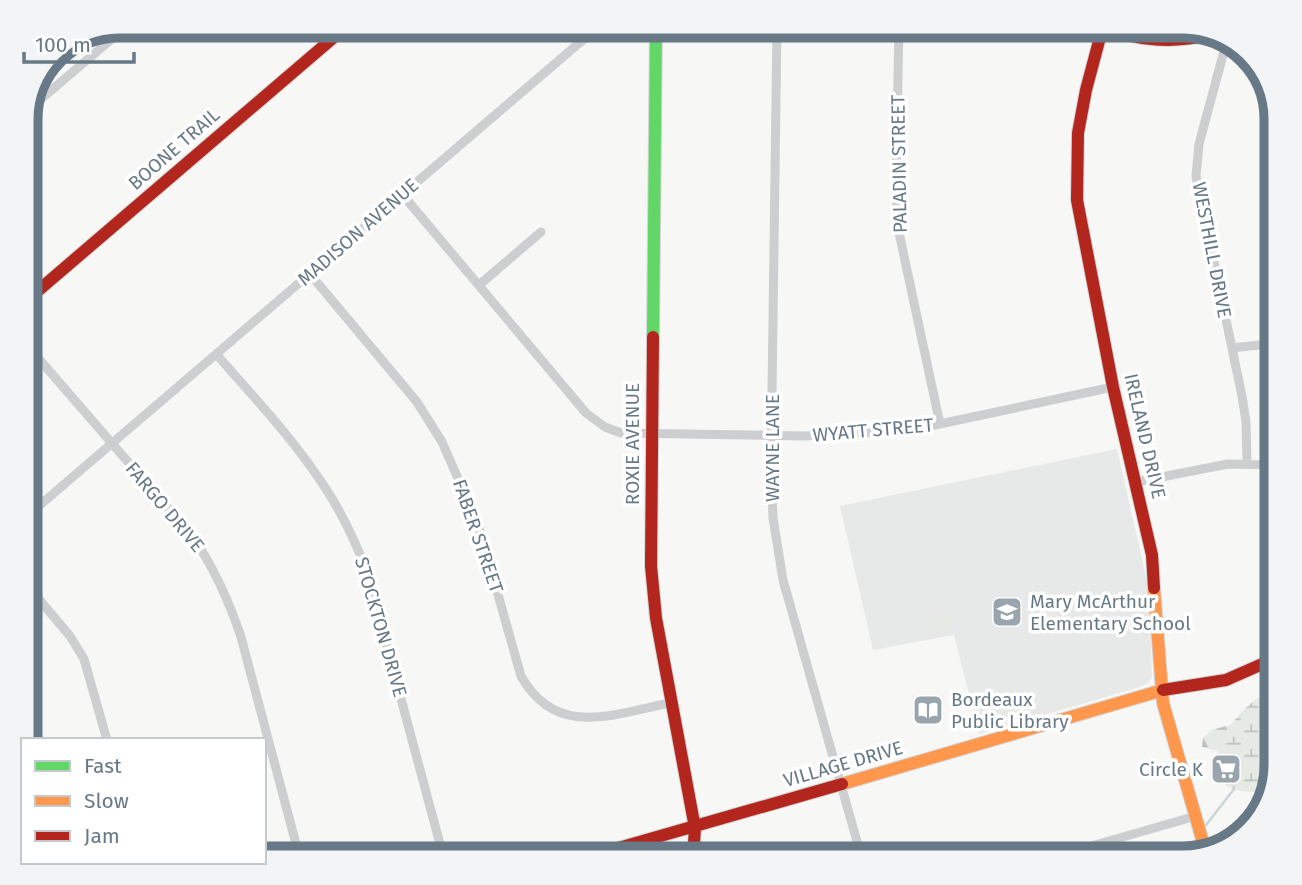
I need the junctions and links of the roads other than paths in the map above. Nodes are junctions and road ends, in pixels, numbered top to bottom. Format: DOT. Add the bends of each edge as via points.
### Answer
graph roads {
  1 [pos="333,38"];
  2 [pos="584,38"];
  3 [pos="656,38"];
  4 [pos="777,38"];
  5 [pos="899,38"];
  6 [pos="1100,38"];
  7 [pos="1135,38"];
  8 [pos="1192,39"];
  9 [pos="106,40"];
  10 [pos="1224,50"];
  11 [pos="41,98"];
  12 [pos="401,194"];
  13 [pos="541,232"];
  14 [pos="310,274"];
  15 [pos="479,285"];
  16 [pos="39,291"];
  17 [pos="1264,343"];
  18 [pos="1232,348"];
  19 [pos="216,354"];
  20 [pos="39,359"];
  21 [pos="1112,387"];
  22 [pos="940,424"];
  23 [pos="651,435"];
  24 [pos="772,436"];
  25 [pos="111,443"];
  26 [pos="1247,463"];
  27 [pos="1264,464"];
  28 [pos="1136,482"];
  29 [pos="39,506"];
  30 [pos="39,599"];
  31 [pos="1264,663"];
  32 [pos="1162,690"];
  33 [pos="670,703"];
  34 [pos="106,738"];
  35 [pos="841,785"];
  36 [pos="1196,816"];
  37 [pos="695,828"];
  38 [pos="1203,844"];
  39 [pos="297,846"];
  40 [pos="441,846"];
  41 [pos="628,846"];
  42 [pos="694,846"];
  43 [pos="858,846"];
  44 [pos="1104,846"];
  1 -- 16 [label="street, BOONE TRAIL"];
  2 -- 12 [label="street, MADISON AVENUE"];
  3 -- 23 [label="street, ROXIE AVENUE"];
  4 -- 24 [label="street, WAYNE LANE"];
  5 -- 22 [label="street, PALADIN STREET" via="898,228"];
  6 -- 21 [label="street, IRELAND DRIVE" via="1079,123 1075,178"];
  7 -- 8 [label="street"];
  9 -- 11 [label="street"];
  10 -- 18 [label="street, WESTHILL DRIVE" via="1199,144 1196,176"];
  12 -- 14 [label="street, MADISON AVENUE"];
  12 -- 15 [label="street, WYATT STREET"];
  13 -- 15 [label="street"];
  14 -- 19 [label="street, MADISON AVENUE"];
  14 -- 33 [label="street, FABER STREET" via="417,402 442,442 478,524 517,665 534,696 552,710 582,718"];
  15 -- 23 [label="street, WYATT STREET" via="586,413 613,431"];
  17 -- 18 [label="street"];
  18 -- 26 [label="street, WESTHILL DRIVE" via="1246,422"];
  19 -- 25 [label="street, MADISON AVENUE"];
  19 -- 40 [label="street, STOCKTON DRIVE" via="309,464 357,545"];
  20 -- 25 [label="street, FARGO DRIVE"];
  21 -- 22 [label="street, WYATT STREET"];
  21 -- 28 [label="street, IRELAND DRIVE"];
  22 -- 24 [label="street, WYATT STREET" via="883,432"];
  23 -- 24 [label="street, WYATT STREET"];
  23 -- 33 [label="street, ROXIE AVENUE" via="650,566"];
  24 -- 35 [label="street, WAYNE LANE" via="777,550"];
  25 -- 29 [label="street, MADISON AVENUE"];
  25 -- 39 [label="street, FARGO DRIVE" via="193,537 224,590 242,637"];
  26 -- 27 [label="street"];
  26 -- 28 [label="street"];
  28 -- 32 [label="street, IRELAND DRIVE" via="1152,555"];
  30 -- 34 [label="street" via="84,659"];
  31 -- 32 [label="street, VILLAGE DRIVE" via="1226,680"];
  32 -- 35 [label="street, VILLAGE DRIVE"];
  32 -- 36 [label="street, IRELAND DRIVE"];
  33 -- 37 [label="street, ROXIE AVENUE"];
  35 -- 37 [label="street, VILLAGE DRIVE"];
  35 -- 43 [label="street, WAYNE LANE"];
  36 -- 38 [label="street, IRELAND DRIVE"];
  36 -- 44 [label="street"];
  37 -- 41 [label="street, VILLAGE DRIVE"];
  37 -- 42 [label="street, ROXIE AVENUE"];
}
